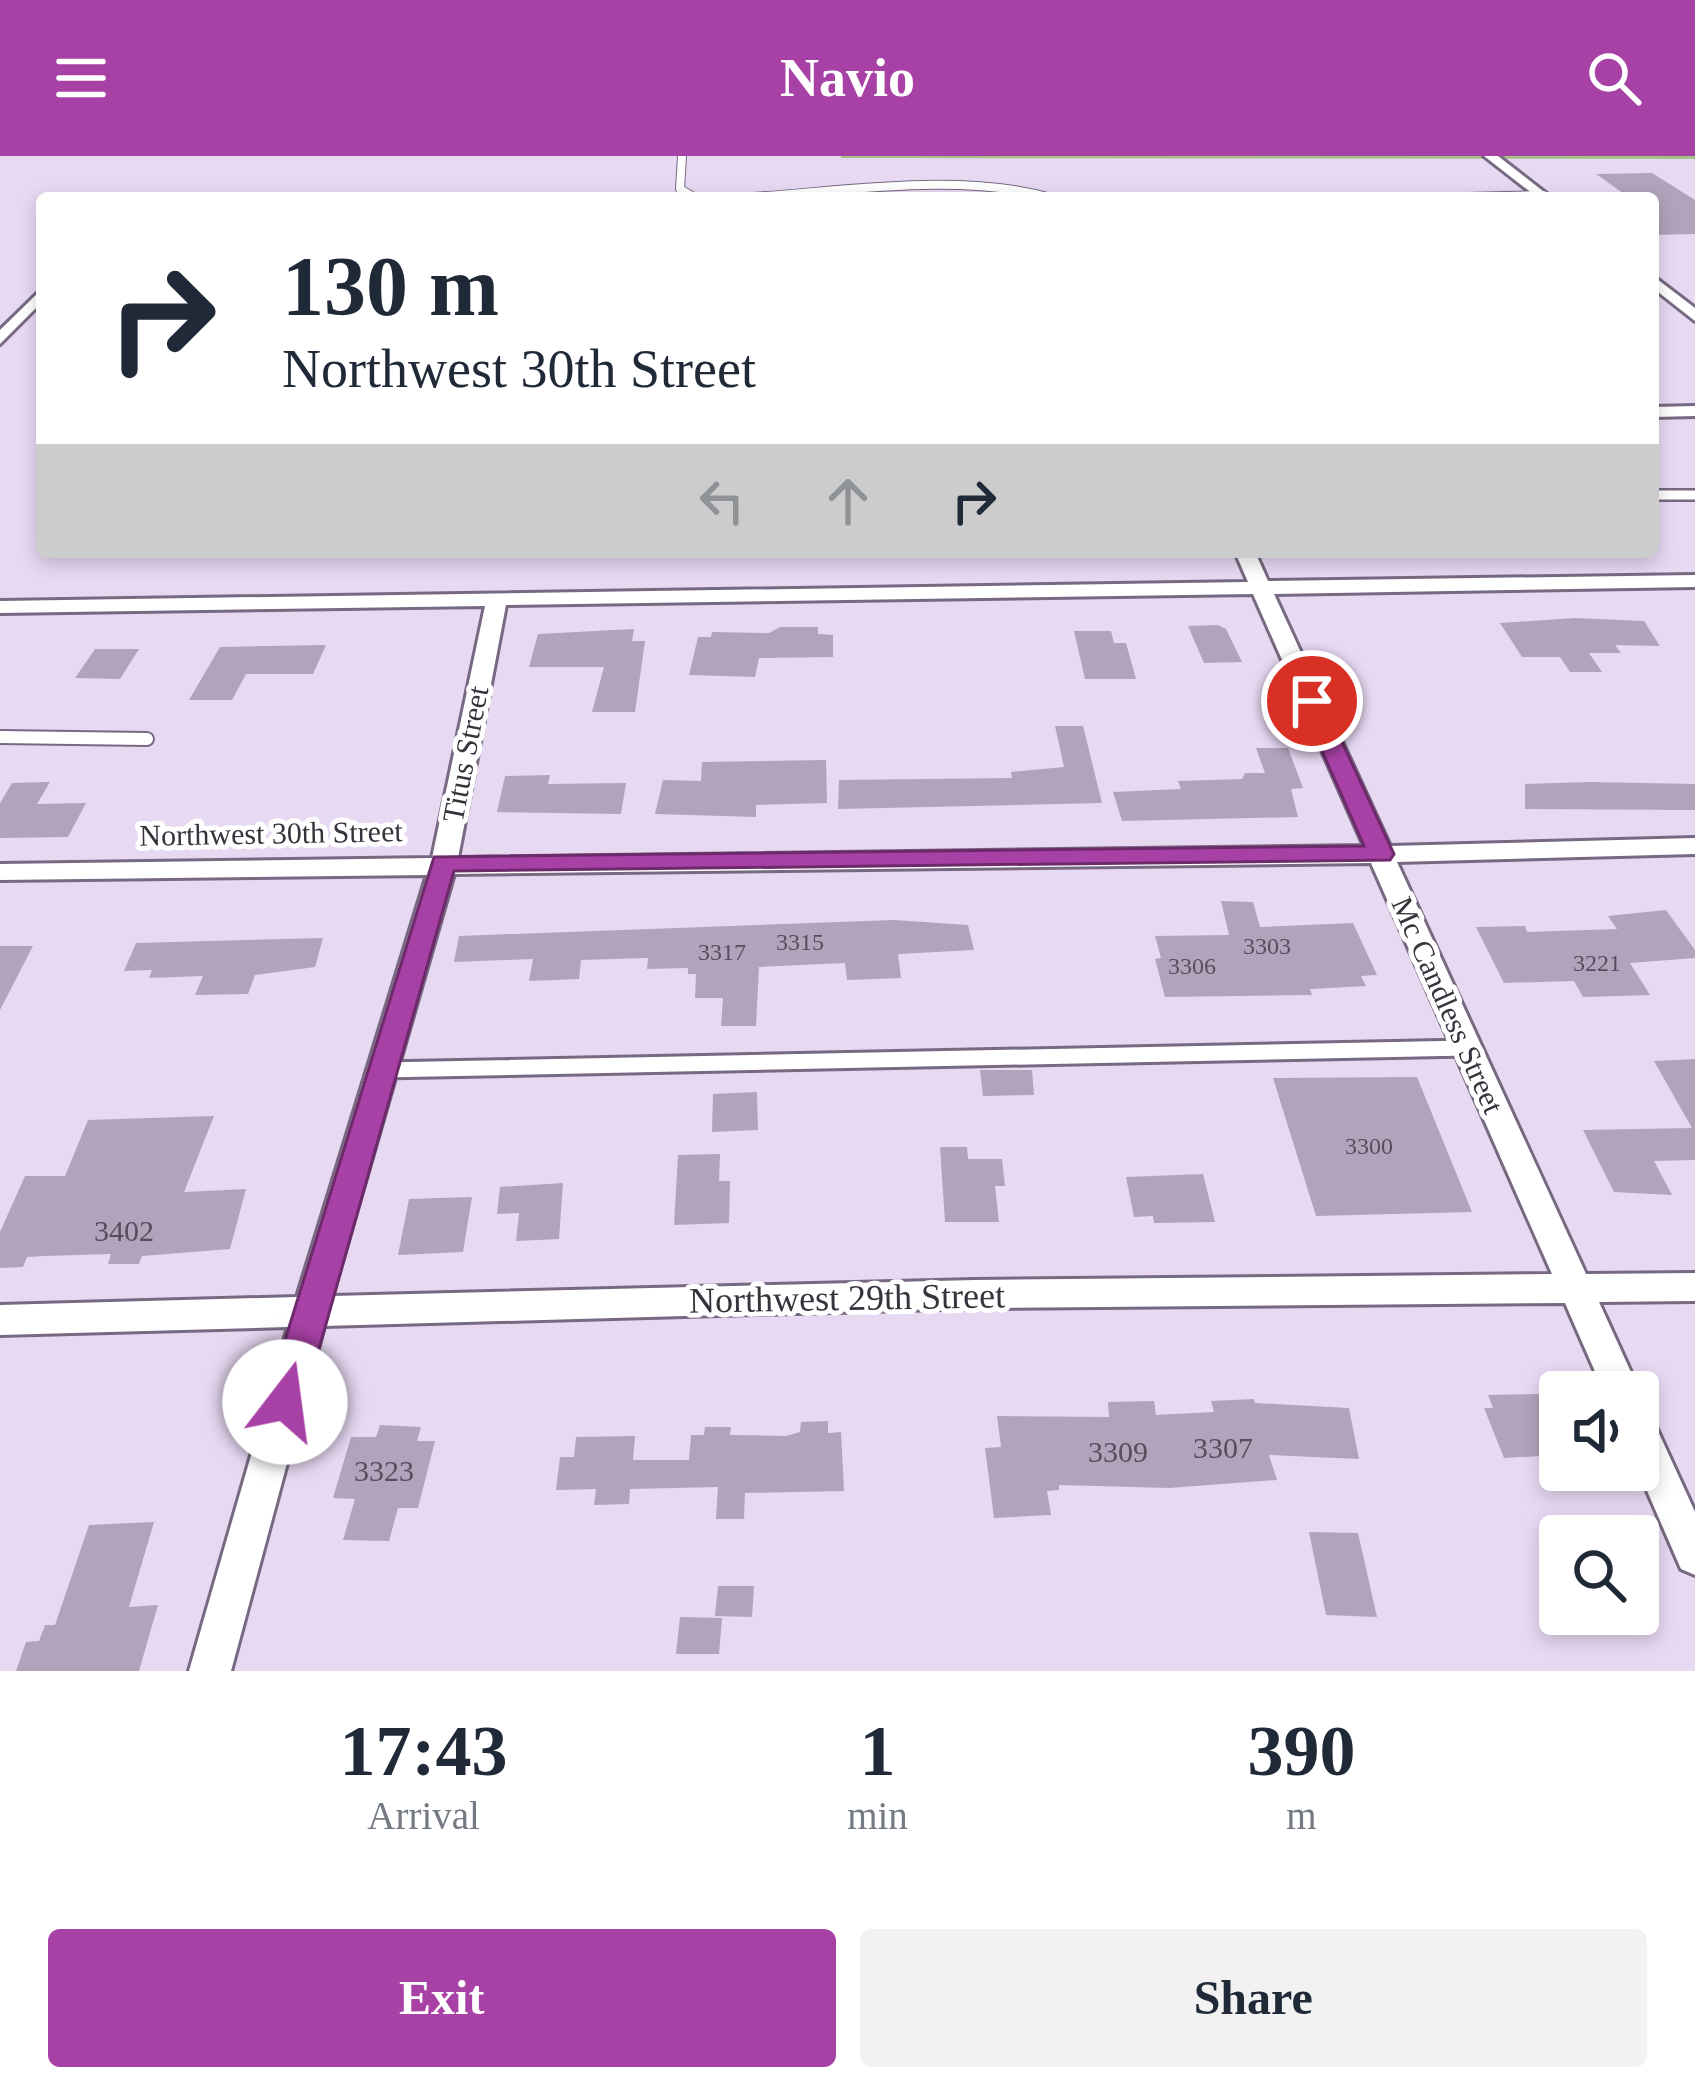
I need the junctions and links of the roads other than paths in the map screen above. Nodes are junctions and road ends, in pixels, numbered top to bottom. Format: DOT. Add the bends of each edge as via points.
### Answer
graph roads {
  1 [pos="682,156"];
  2 [pos="1490,156"];
  3 [pos="686,192"];
  4 [pos="877,192"];
  5 [pos="1035,192"];
  6 [pos="1538,192"];
  7 [pos="1659,284"];
  8 [pos="1695,286"];
  9 [pos="1659,287"];
  10 [pos="34,312"];
  11 [pos="1695,316"];
  12 [pos="0,339"];
  13 [pos="1695,411"];
  14 [pos="1659,412"];
  15 [pos="1659,495"];
  16 [pos="1695,495"];
  17 [pos="1248,558"];
  18 [pos="1695,581"];
  19 [pos="1261,587"];
  20 [pos="496,598"];
  21 [pos="0,607"];
  22 [pos="0,737"];
  23 [pos="147,739"];
  24 [pos="1695,846"];
  25 [pos="1381,854"];
  26 [pos="443,863"];
  27 [pos="0,872"];
  28 [pos="1467,1048"];
  29 [pos="382,1070"];
  30 [pos="1695,1287"];
  31 [pos="1575,1288"];
  32 [pos="310,1312"];
  33 [pos="0,1320"];
  34 [pos="1613,1371"];
  35 [pos="1659,1475"];
  36 [pos="1695,1556"];
  37 [pos="210,1671"];
  1 -- 3 [label="lane"];
  2 -- 6 [label="street"];
  4 -- 5 [label="lane"];
  7 -- 8 [label="street"];
  9 -- 11 [label="street"];
  10 -- 12 [label="street"];
  13 -- 14 [label="street"];
  15 -- 16 [label="lane"];
  17 -- 19 [label="street, Mc Candless Street"];
  18 -- 19 [label="street"];
  19 -- 20 [label="street"];
  19 -- 25 [label="street, Mc Candless Street"];
  20 -- 21 [label="street"];
  20 -- 26 [label="street, Titus Street"];
  22 -- 23 [label="lane"];
  24 -- 25 [label="street, Northwest 30th Street"];
  25 -- 26 [label="street, Northwest 30th Street"];
  25 -- 28 [label="street, Mc Candless Street"];
  26 -- 27 [label="street, Northwest 30th Street"];
  26 -- 29 [label="street, Titus Street"];
  28 -- 29 [label="lane"];
  28 -- 31 [label="street, Mc Candless Street"];
  29 -- 32 [label="street, Titus Street"];
  30 -- 31 [label="street, Northwest 29th Street"];
  31 -- 32 [label="street, Northwest 29th Street"];
  31 -- 34 [label="street, Mc Candless Street"];
  32 -- 33 [label="street, Northwest 29th Street"];
  32 -- 37 [label="street, Titus Street"];
  35 -- 36 [label="street"];
}
